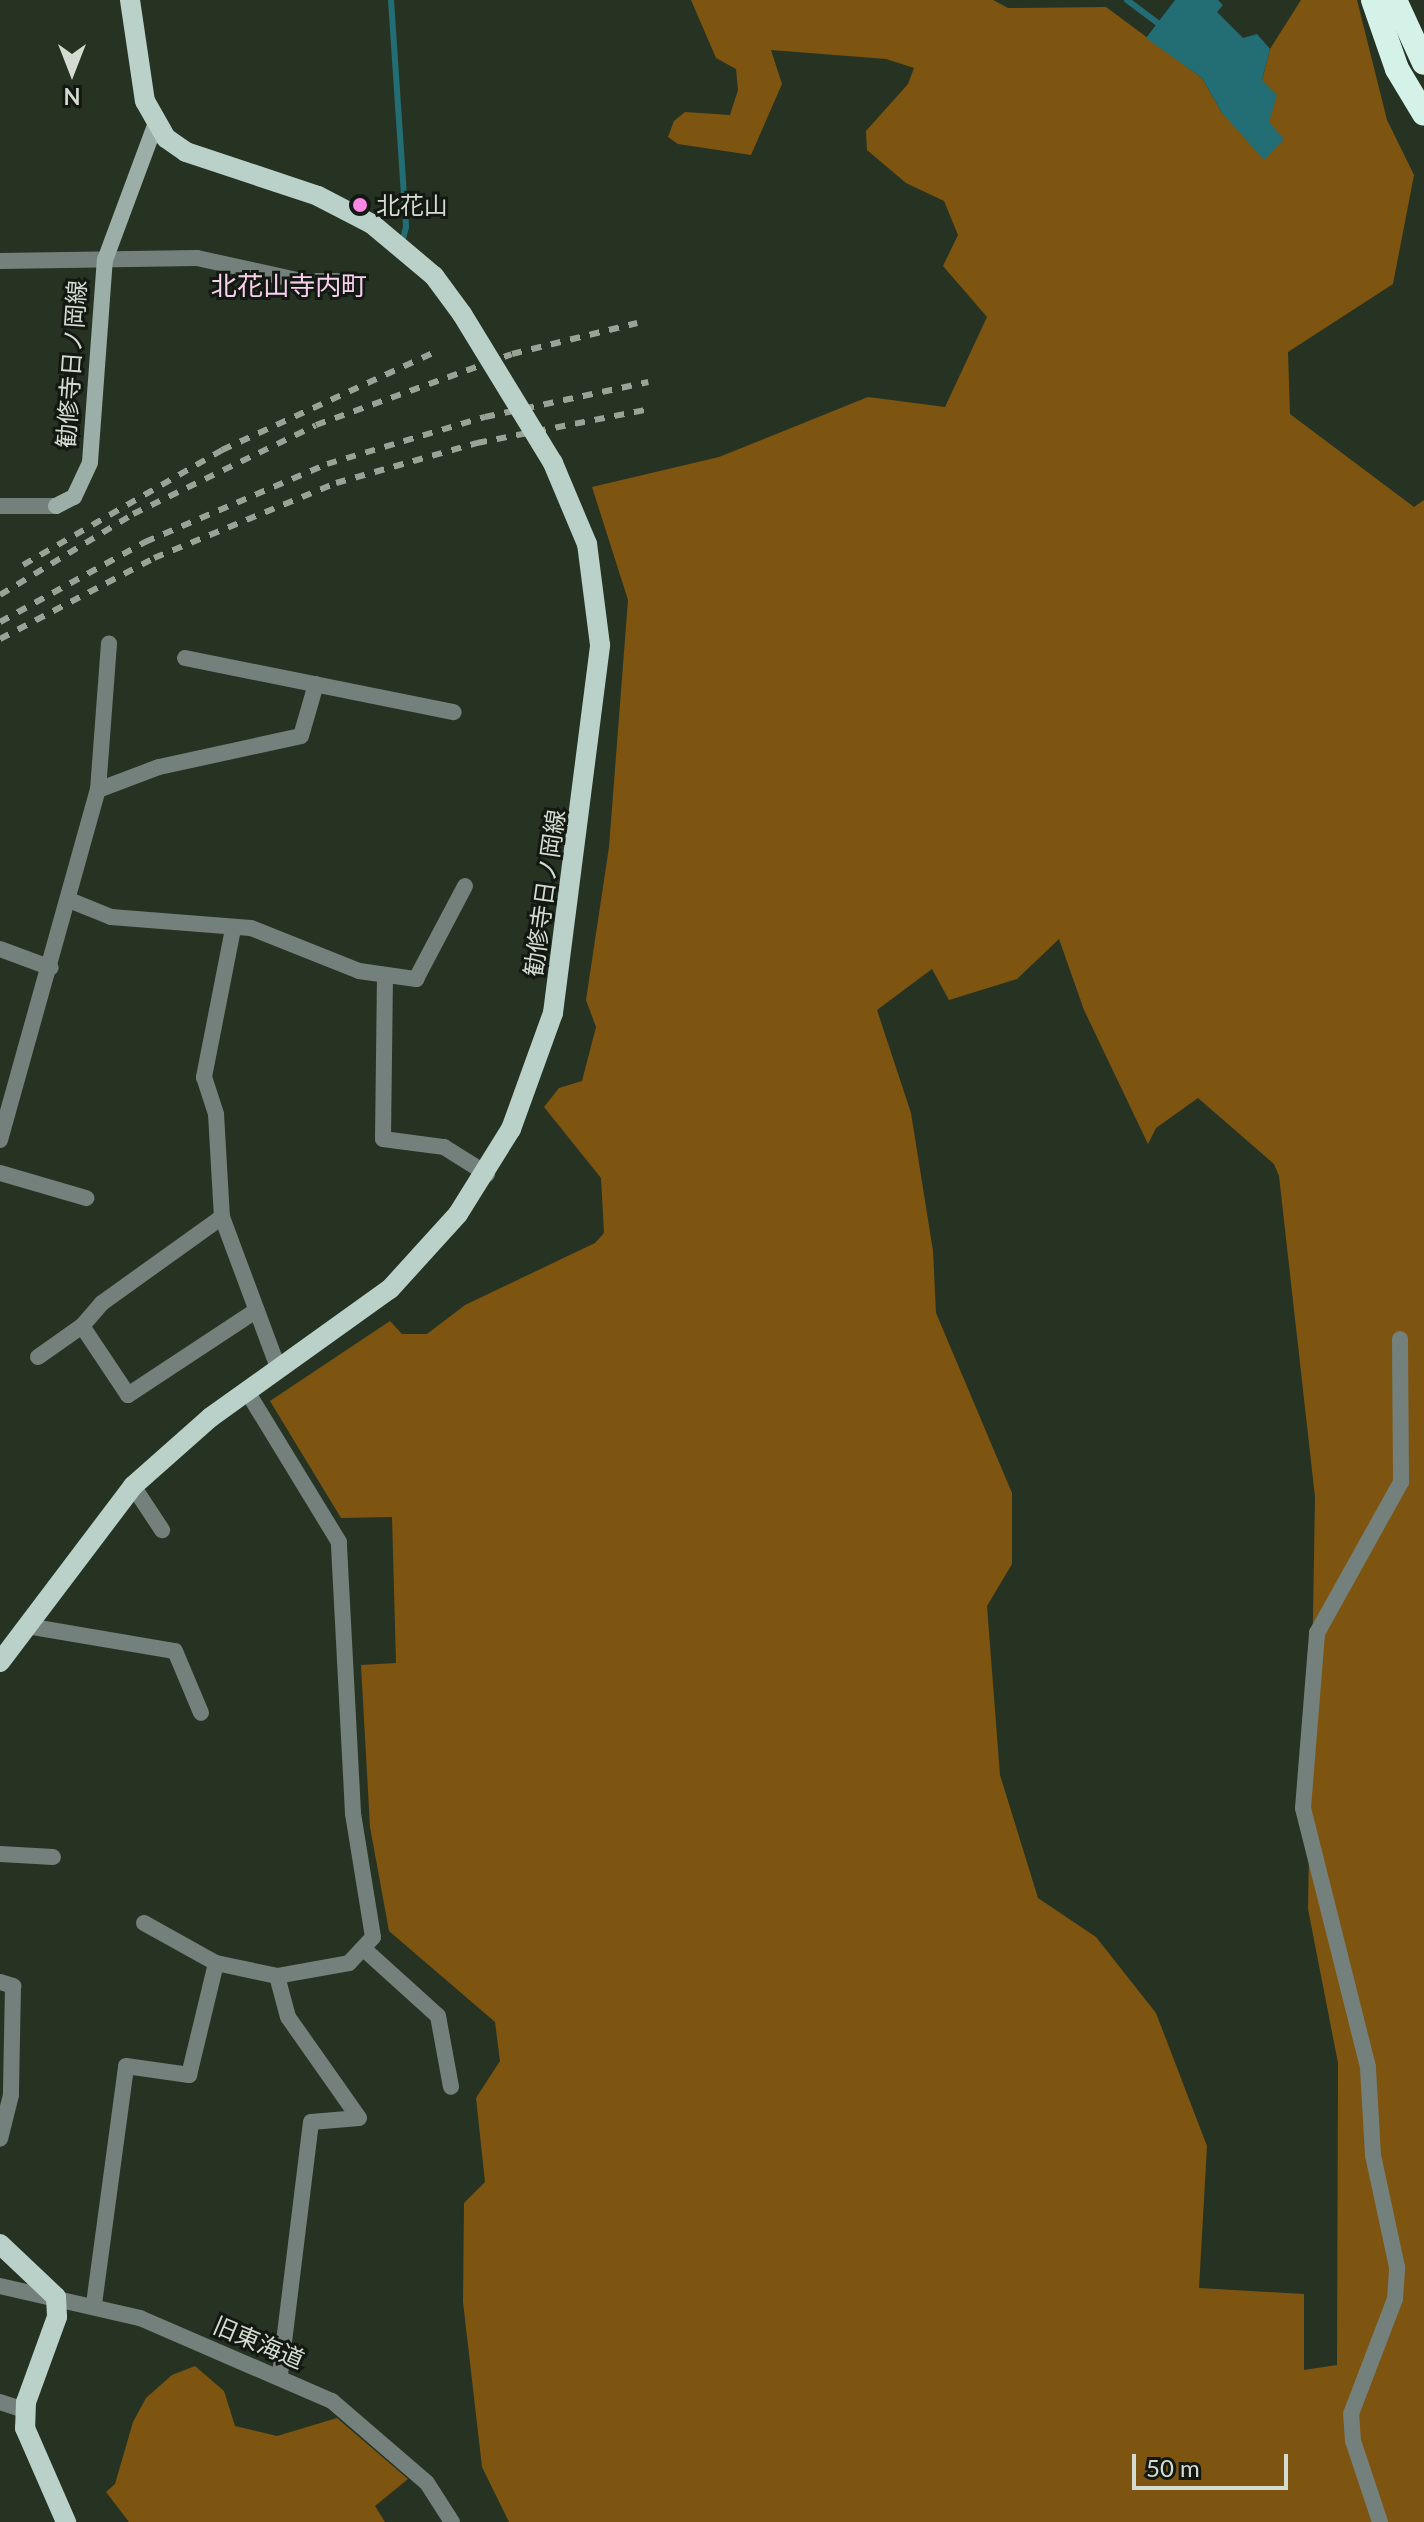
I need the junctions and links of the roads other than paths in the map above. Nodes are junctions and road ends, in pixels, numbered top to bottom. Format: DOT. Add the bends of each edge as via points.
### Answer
graph roads {
  1 [pos="130,0"];
  2 [pos="1373,0"];
  3 [pos="1395,0"];
  4 [pos="1424,63"];
  5 [pos="1424,114"];
  6 [pos="156,123"];
  7 [pos="105,260"];
  8 [pos="0,261"];
  9 [pos="337,281"];
  10 [pos="0,506"];
  11 [pos="109,643"];
  12 [pos="185,658"];
  13 [pos="316,684"];
  14 [pos="454,712"];
  15 [pos="98,790"];
  16 [pos="465,886"];
  17 [pos="69,900"];
  18 [pos="233,929"];
  19 [pos="0,949"];
  20 [pos="51,968"];
  21 [pos="385,975"];
  22 [pos="0,1140"];
  23 [pos="0,1173"];
  24 [pos="487,1174"];
  25 [pos="86,1198"];
  26 [pos="222,1217"];
  27 [pos="257,1310"];
  28 [pos="82,1326"];
  29 [pos="1400,1339"];
  30 [pos="38,1357"];
  31 [pos="279,1370"];
  32 [pos="247,1391"];
  33 [pos="133,1486"];
  34 [pos="162,1530"];
  35 [pos="27,1626"];
  36 [pos="0,1662"];
  37 [pos="201,1713"];
  38 [pos="0,1854"];
  39 [pos="53,1857"];
  40 [pos="144,1923"];
  41 [pos="365,1950"];
  42 [pos="216,1963"];
  43 [pos="277,1976"];
  44 [pos="0,1982"];
  45 [pos="451,2087"];
  46 [pos="0,2139"];
  47 [pos="0,2244"];
  48 [pos="0,2286"];
  49 [pos="56,2297"];
  50 [pos="94,2304"];
  51 [pos="280,2375"];
  52 [pos="0,2402"];
  53 [pos="25,2410"];
  54 [pos="66,2522"];
  55 [pos="452,2522"];
  56 [pos="1380,2522"];
  1 -- 6 [label="main road, 勧修寺日ノ岡線" via="142,86"];
  2 -- 5 [label="highway" via="1397,69"];
  3 -- 4 [label="highway"];
  6 -- 7 [label="street, 勧修寺日ノ岡線"];
  6 -- 24 [label="main road, 勧修寺日ノ岡線, bridge" via="186,152 318,196 372,224 434,276 553,463 587,544 600,645 553,1013 524,1098"];
  7 -- 8 [label="street"];
  7 -- 9 [label="street" via="197,258 302,281"];
  7 -- 10 [label="street, 勧修寺日ノ岡線" via="94,446 79,491 56,506"];
  11 -- 15 [label="street"];
  12 -- 13 [label="street"];
  13 -- 14 [label="street"];
  13 -- 15 [label="street" via="301,736 159,767"];
  15 -- 17 [label="street"];
  16 -- 21 [label="street" via="416,979"];
  17 -- 18 [label="street" via="111,917"];
  17 -- 20 [label="street"];
  18 -- 21 [label="street" via="251,928 359,971"];
  18 -- 26 [label="street" via="204,1077 216,1114"];
  19 -- 20 [label="street"];
  20 -- 22 [label="street"];
  21 -- 24 [label="street" via="383,1139 444,1147"];
  23 -- 25 [label="street"];
  24 -- 31 [label="main road, 勧修寺日ノ岡線" via="427,1252 390,1289"];
  26 -- 27 [label="street"];
  26 -- 28 [label="street" via="102,1303"];
  27 -- 28 [label="street" via="128,1395"];
  27 -- 31 [label="street"];
  28 -- 30 [label="street"];
  29 -- 56 [label="street" via="1401,1482 1317,1633 1303,1808 1368,2067 1373,2155 1397,2267 1395,2299 1351,2414 1353,2441"];
  31 -- 32 [label="main road, 勧修寺日ノ岡線"];
  32 -- 33 [label="main road, 勧修寺日ノ岡線"];
  32 -- 41 [label="street" via="339,1542 353,1813 372,1912 373,1937"];
  33 -- 34 [label="street"];
  33 -- 35 [label="main road, 勧修寺日ノ岡線"];
  35 -- 36 [label="main road, 勧修寺日ノ岡線"];
  35 -- 37 [label="street" via="124,1638 175,1651"];
  38 -- 39 [label="street"];
  40 -- 42 [label="street"];
  41 -- 43 [label="street" via="349,1963"];
  41 -- 45 [label="street" via="438,2016"];
  42 -- 43 [label="street"];
  42 -- 50 [label="street" via="189,2075 126,2066"];
  43 -- 51 [label="street" via="288,2017 359,2118 311,2122"];
  44 -- 46 [label="street" via="13,1986 11,2095"];
  47 -- 49 [label="main road"];
  48 -- 49 [label="street, 旧東海道"];
  49 -- 50 [label="street, 旧東海道"];
  49 -- 53 [label="main road" via="57,2317"];
  50 -- 51 [label="street, 旧東海道"];
  51 -- 55 [label="street, 旧東海道" via="332,2401 427,2483"];
  52 -- 53 [label="street"];
  53 -- 54 [label="main road" via="27,2441"];
}
